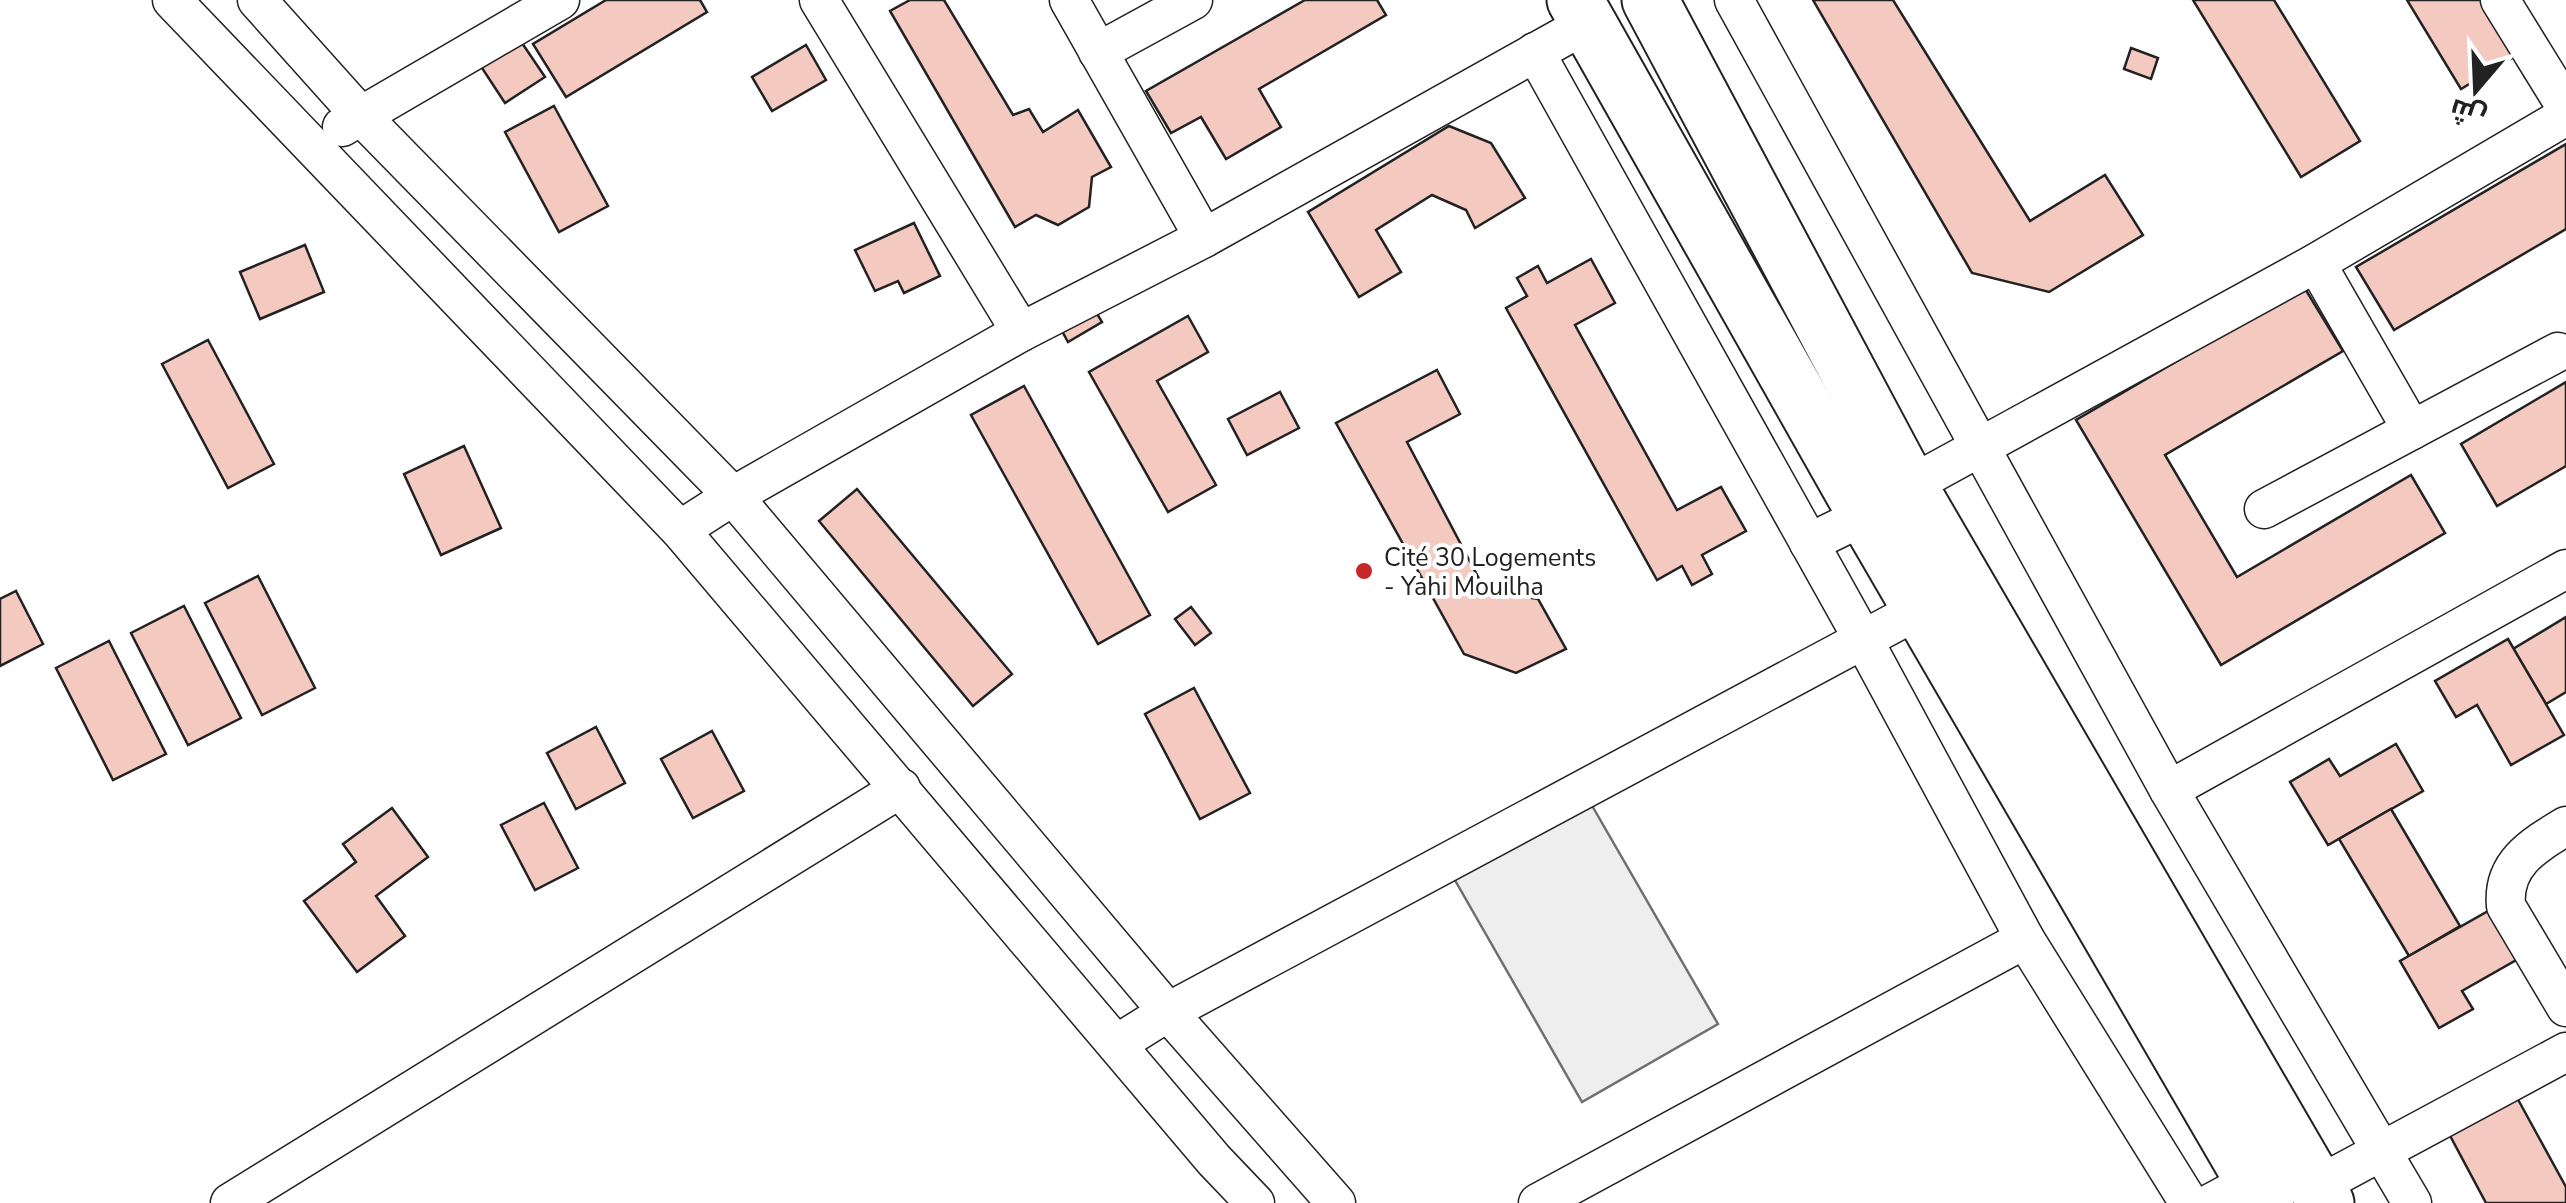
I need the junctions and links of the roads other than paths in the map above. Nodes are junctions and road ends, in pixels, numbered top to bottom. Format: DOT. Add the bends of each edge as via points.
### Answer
graph roads {
  1 [pos="172,0"];
  2 [pos="257,0"];
  3 [pos="560,0"];
  4 [pos="819,0"];
  5 [pos="1069,0"];
  6 [pos="1193,0"];
  7 [pos="1650,0"];
  8 [pos="1734,0"];
  9 [pos="2500,0"];
  10 [pos="1582,11"];
  11 [pos="1098,52"];
  12 [pos="1534,52"];
  13 [pos="2566,108"];
  14 [pos="360,116"];
  15 [pos="2566,116"];
  16 [pos="314,145"];
  17 [pos="1204,238"];
  18 [pos="2316,263"];
  19 [pos="1021,332"];
  20 [pos="2558,352"];
  21 [pos="2412,430"];
  22 [pos="1982,448"];
  23 [pos="733,496"];
  24 [pos="1888,500"];
  25 [pos="2264,509"];
  26 [pos="680,530"];
  27 [pos="1809,543"];
  28 [pos="2566,569"];
  29 [pos="1922,608"];
  30 [pos="1864,641"];
  31 [pos="900,788"];
  32 [pos="2169,790"];
  33 [pos="2566,826"];
  34 [pos="2025,939"];
  35 [pos="2566,1008"];
  36 [pos="1168,1012"];
  37 [pos="1117,1044"];
  38 [pos="2566,1052"];
  39 [pos="2382,1152"];
  40 [pos="2274,1195"];
  41 [pos="230,1203"];
  42 [pos="1256,1203"];
  43 [pos="1336,1203"];
  44 [pos="1538,1203"];
  45 [pos="2189,1203"];
  46 [pos="2412,1203"];
  1 -- 16 [label="street"];
  2 -- 14 [label="street"];
  3 -- 14 [label="street"];
  4 -- 19 [label="street"];
  5 -- 11 [label="street"];
  6 -- 11 [label="street"];
  7 -- 24 [label="main road"];
  8 -- 22 [label="street"];
  9 -- 13 [label="street"];
  10 -- 12 [label="street"];
  10 -- 24 [label="main road"];
  11 -- 17 [label="street"];
  12 -- 17 [label="street"];
  12 -- 27 [label="street"];
  14 -- 16 [label="street"];
  14 -- 23 [label="street"];
  15 -- 18 [label="street"];
  16 -- 26 [label="street"];
  17 -- 19 [label="street"];
  18 -- 21 [label="street"];
  18 -- 22 [label="street"];
  19 -- 23 [label="street"];
  20 -- 21 [label="street"];
  21 -- 25 [label="street"];
  22 -- 24 [label="street"];
  22 -- 32 [label="street"];
  23 -- 26 [label="street"];
  23 -- 36 [label="street"];
  24 -- 27 [label="street"];
  24 -- 29 [label="main road"];
  24 -- 40 [label="main road"];
  26 -- 31 [label="street"];
  27 -- 30 [label="street"];
  28 -- 32 [label="street"];
  29 -- 30 [label="street"];
  29 -- 40 [label="main road"];
  30 -- 34 [label="street"];
  30 -- 36 [label="street"];
  31 -- 37 [label="street"];
  31 -- 41 [label="street"];
  32 -- 39 [label="street"];
  33 -- 35 [label="street" via="2526,853 2504,888 2506,906"];
  34 -- 44 [label="street"];
  34 -- 45 [label="street"];
  36 -- 37 [label="street"];
  36 -- 43 [label="street"];
  37 -- 42 [label="street"];
  38 -- 39 [label="street"];
  39 -- 40 [label="street"];
  39 -- 46 [label="street"];
}
